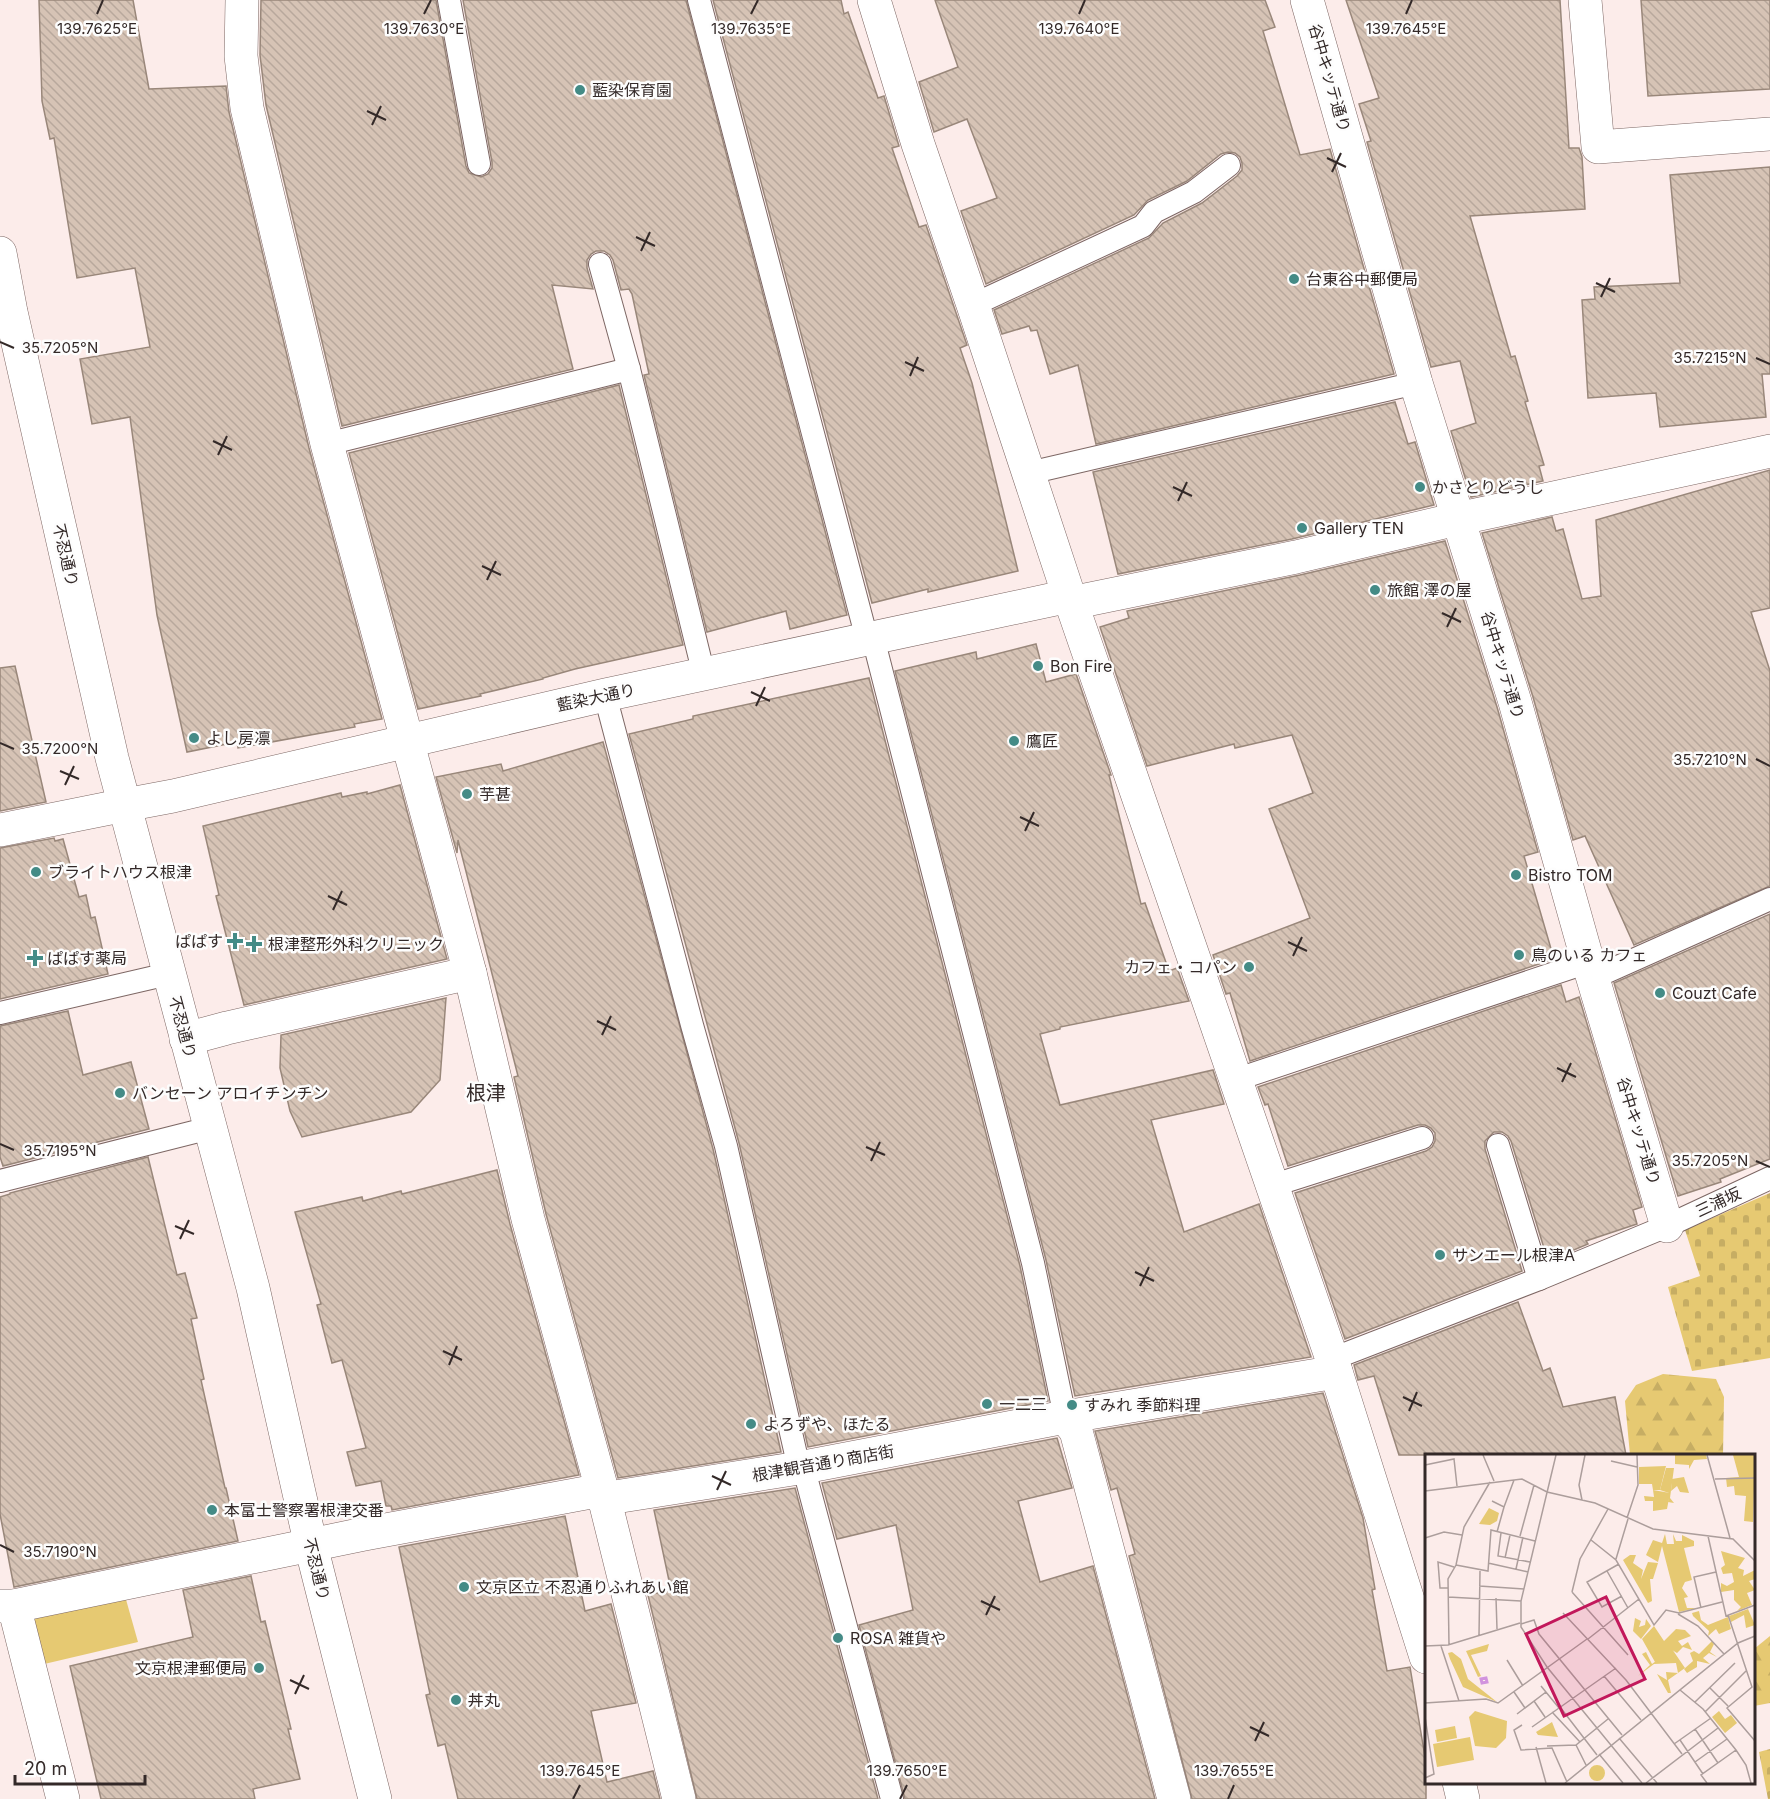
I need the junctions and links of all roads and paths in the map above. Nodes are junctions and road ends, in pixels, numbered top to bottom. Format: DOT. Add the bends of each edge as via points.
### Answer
graph roads {
  1 [pos="242,0"];
  2 [pos="449,0"];
  3 [pos="699,0"];
  4 [pos="1307,0"];
  5 [pos="1585,0"];
  6 [pos="879,1"];
  7 [pos="1770,134"];
  8 [pos="479,164"];
  9 [pos="1229,165"];
  10 [pos="0,253"];
  11 [pos="600,264"];
  12 [pos="973,305"];
  13 [pos="6,313"];
  14 [pos="629,369"];
  15 [pos="1416,383"];
  16 [pos="327,444"];
  17 [pos="1770,451"];
  18 [pos="1029,473"];
  19 [pos="1457,519"];
  20 [pos="1070,599"];
  21 [pos="870,638"];
  22 [pos="704,675"];
  23 [pos="605,695"];
  24 [pos="407,740"];
  25 [pos="125,805"];
  26 [pos="0,830"];
  27 [pos="1770,899"];
  28 [pos="1591,970"];
  29 [pos="470,973"];
  30 [pos="168,974"];
  31 [pos="0,1013"];
  32 [pos="186,1039"];
  33 [pos="1235,1080"];
  34 [pos="210,1128"];
  35 [pos="1422,1138"];
  36 [pos="1498,1145"];
  37 [pos="1770,1178"];
  38 [pos="0,1181"];
  39 [pos="1271,1186"];
  40 [pos="1667,1226"];
  41 [pos="1539,1279"];
  42 [pos="1334,1366"];
  43 [pos="1065,1417"];
  44 [pos="799,1468"];
  45 [pos="604,1497"];
  46 [pos="310,1546"];
  47 [pos="7,1606"];
  48 [pos="1425,1654"];
  49 [pos="1459,1784"];
  50 [pos="63,1799"];
  51 [pos="375,1799"];
  52 [pos="679,1799"];
  53 [pos="892,1799"];
  54 [pos="1174,1799"];
  55 [pos="1463,1799"];
  1 -- 16 [label="street" via="241,56 247,108"];
  2 -- 8 [label="lane"];
  3 -- 21 [label="lane"];
  4 -- 15 [label="street, 谷中キッテ通り"];
  5 -- 7 [label="street" via="1598,147"];
  6 -- 12 [label="street" via="918,144"];
  9 -- 12 [label="lane" via="1194,192 1154,212 1143,226"];
  10 -- 13 [label="street, 不忍通り"];
  11 -- 14 [label="lane"];
  12 -- 18 [label="street"];
  13 -- 25 [label="street, 不忍通り"];
  14 -- 16 [label="lane"];
  14 -- 22 [label="lane"];
  15 -- 18 [label="lane"];
  15 -- 19 [label="street, 谷中キッテ通り"];
  16 -- 24 [label="street"];
  17 -- 19 [label="street, 藍染大通り"];
  18 -- 20 [label="street"];
  19 -- 20 [label="street, 藍染大通り" via="1296,557"];
  19 -- 28 [label="street, 谷中キッテ通り" via="1515,702"];
  20 -- 21 [label="street, 藍染大通り"];
  20 -- 33 [label="street"];
  21 -- 22 [label="street, 藍染大通り"];
  21 -- 43 [label="lane" via="1033,1263"];
  22 -- 23 [label="street, 藍染大通り"];
  23 -- 24 [label="street, 藍染大通り"];
  23 -- 44 [label="lane" via="726,1146"];
  24 -- 25 [label="street, 藍染大通り"];
  24 -- 29 [label="street"];
  25 -- 26 [label="street, 藍染大通り"];
  25 -- 30 [label="street, 不忍通り"];
  27 -- 28 [label="lane"];
  28 -- 33 [label="lane"];
  28 -- 40 [label="street, 谷中キッテ通り"];
  29 -- 32 [label="street"];
  29 -- 45 [label="street" via="528,1219"];
  30 -- 31 [label="lane"];
  30 -- 32 [label="street, 不忍通り"];
  32 -- 34 [label="street, 不忍通り"];
  33 -- 39 [label="street"];
  34 -- 38 [label="lane"];
  34 -- 46 [label="street, 不忍通り" via="253,1288"];
  35 -- 39 [label="lane"];
  36 -- 41 [label="lane"];
  37 -- 40 [label="lane, 三浦坂"];
  39 -- 42 [label="street"];
  40 -- 41 [label="lane, 三浦坂"];
  41 -- 42 [label="lane, 三浦坂"];
  42 -- 43 [label="street, 根津観音通り商店街"];
  42 -- 48 [label="street"];
  43 -- 44 [label="street, 根津観音通り商店街"];
  43 -- 54 [label="street" via="1076,1431"];
  44 -- 45 [label="street, 根津観音通り商店街"];
  44 -- 53 [label="lane" via="806,1477"];
  45 -- 46 [label="street, 根津観音通り商店街" via="591,1492"];
  45 -- 52 [label="street"];
  46 -- 47 [label="street, 根津観音通り商店街"];
  46 -- 51 [label="street, 不忍通り"];
  47 -- 50 [label="street"];
  49 -- 55 [label="street"];
}
